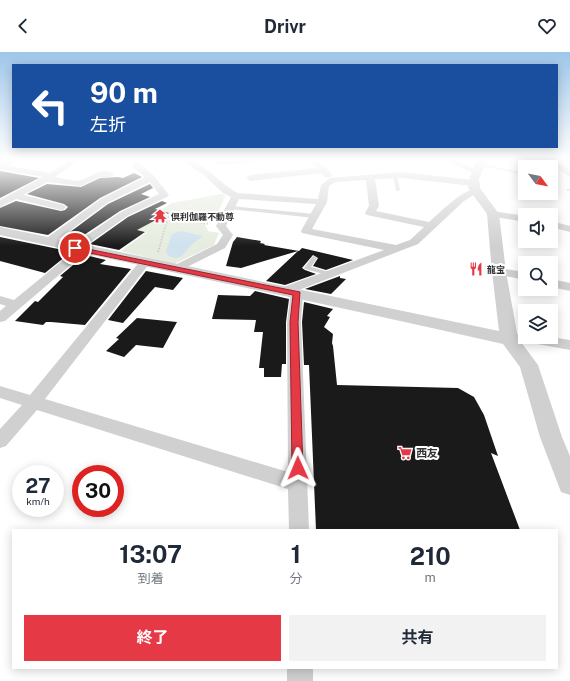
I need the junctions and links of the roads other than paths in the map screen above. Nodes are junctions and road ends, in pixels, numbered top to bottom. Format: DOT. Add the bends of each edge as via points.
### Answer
graph roads {
  1 [pos="30,187"];
  2 [pos="132,187"];
  3 [pos="158,187"];
  4 [pos="222,187"];
  5 [pos="325,187"];
  6 [pos="371,187"];
  7 [pos="469,187"];
  8 [pos="484,187"];
  9 [pos="15,196"];
  10 [pos="236,196"];
  11 [pos="322,202"];
  12 [pos="0,204"];
  13 [pos="62,207"];
  14 [pos="231,208"];
  15 [pos="494,214"];
  16 [pos="315,216"];
  17 [pos="518,218"];
  18 [pos="432,226"];
  19 [pos="558,226"];
  20 [pos="570,229"];
  21 [pos="0,231"];
  22 [pos="48,242"];
  23 [pos="79,248"];
  24 [pos="398,249"];
  25 [pos="314,258"];
  26 [pos="145,262"];
  27 [pos="175,269"];
  28 [pos="499,272"];
  29 [pos="331,274"];
  30 [pos="518,275"];
  31 [pos="558,284"];
  32 [pos="570,287"];
  33 [pos="291,292"];
  34 [pos="0,300"];
  35 [pos="16,305"];
  36 [pos="0,318"];
  37 [pos="509,339"];
  38 [pos="570,345"];
  39 [pos="0,392"];
  40 [pos="34,402"];
  41 [pos="0,441"];
  42 [pos="298,483"];
  43 [pos="570,484"];
  44 [pos="299,529"];
  45 [pos="300,669"];
  46 [pos="300,681"];
  1 -- 9 [label="street"];
  2 -- 22 [label="street" via="104,201"];
  3 -- 23 [label="street" via="164,195 124,214"];
  4 -- 10 [label="street"];
  5 -- 11 [label="street"];
  6 -- 18 [label="street" via="374,206 370,213"];
  7 -- 18 [label="street" via="461,199"];
  8 -- 15 [label="street"];
  9 -- 12 [label="street"];
  9 -- 13 [label="street"];
  10 -- 11 [label="street"];
  10 -- 14 [label="street"];
  11 -- 16 [label="street"];
  14 -- 16 [label="lane"];
  14 -- 27 [label="street" via="221,226 228,235 221,246"];
  15 -- 17 [label="street"];
  15 -- 28 [label="street"];
  16 -- 24 [label="street" via="306,231"];
  18 -- 24 [label="street" via="414,242"];
  19 -- 20 [label="street"];
  21 -- 22 [label="street"];
  22 -- 23 [label="street"];
  23 -- 26 [label="street"];
  23 -- 35 [label="street"];
  24 -- 29 [label="street"];
  25 -- 29 [label="lane" via="307,268"];
  26 -- 27 [label="street"];
  26 -- 40 [label="street"];
  27 -- 33 [label="street"];
  28 -- 30 [label="street"];
  28 -- 37 [label="street"];
  29 -- 33 [label="street"];
  31 -- 32 [label="street"];
  33 -- 37 [label="street"];
  33 -- 42 [label="street"];
  34 -- 35 [label="street"];
  35 -- 36 [label="street"];
  37 -- 38 [label="street" via="532,338"];
  37 -- 43 [label="street" via="528,365 551,437"];
  39 -- 40 [label="street"];
  40 -- 41 [label="street"];
  40 -- 42 [label="street"];
  42 -- 44 [label="street"];
  45 -- 46 [label="street"];
}
